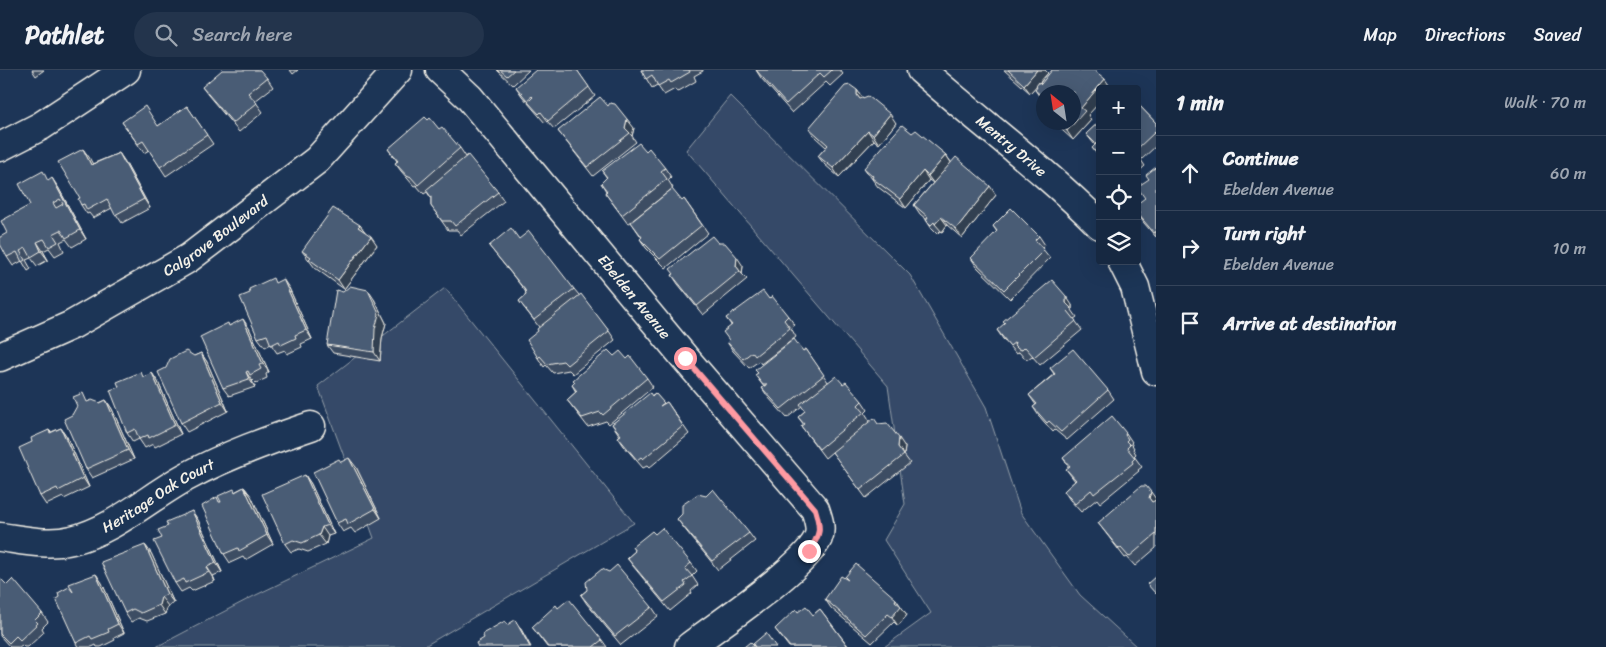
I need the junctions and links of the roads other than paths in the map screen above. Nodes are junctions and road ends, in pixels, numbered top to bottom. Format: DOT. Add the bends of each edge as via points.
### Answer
graph roads {
  1 [pos="126,70"];
  2 [pos="398,70"];
  3 [pos="440,70"];
  4 [pos="920,70"];
  5 [pos="0,147"];
  6 [pos="1096,221"];
  7 [pos="1124,265"];
  8 [pos="0,357"];
  9 [pos="1156,371"];
  10 [pos="311,426"];
  11 [pos="0,537"];
  12 [pos="689,647"];
  1 -- 5 [label="street" via="41,126"];
  2 -- 8 [label="street, Calgrove Boulevard" via="317,160 189,258 72,325"];
  3 -- 12 [label="street, Ebelden Avenue" via="469,97 815,509 820,524 818,538 809,551 791,569"];
  4 -- 6 [label="street, Mentry Drive" via="1064,188"];
  7 -- 9 [label="street" via="1135,287"];
  10 -- 11 [label="street, Heritage Oak Court" via="238,452 187,476 104,528 71,540 38,542"];
}
